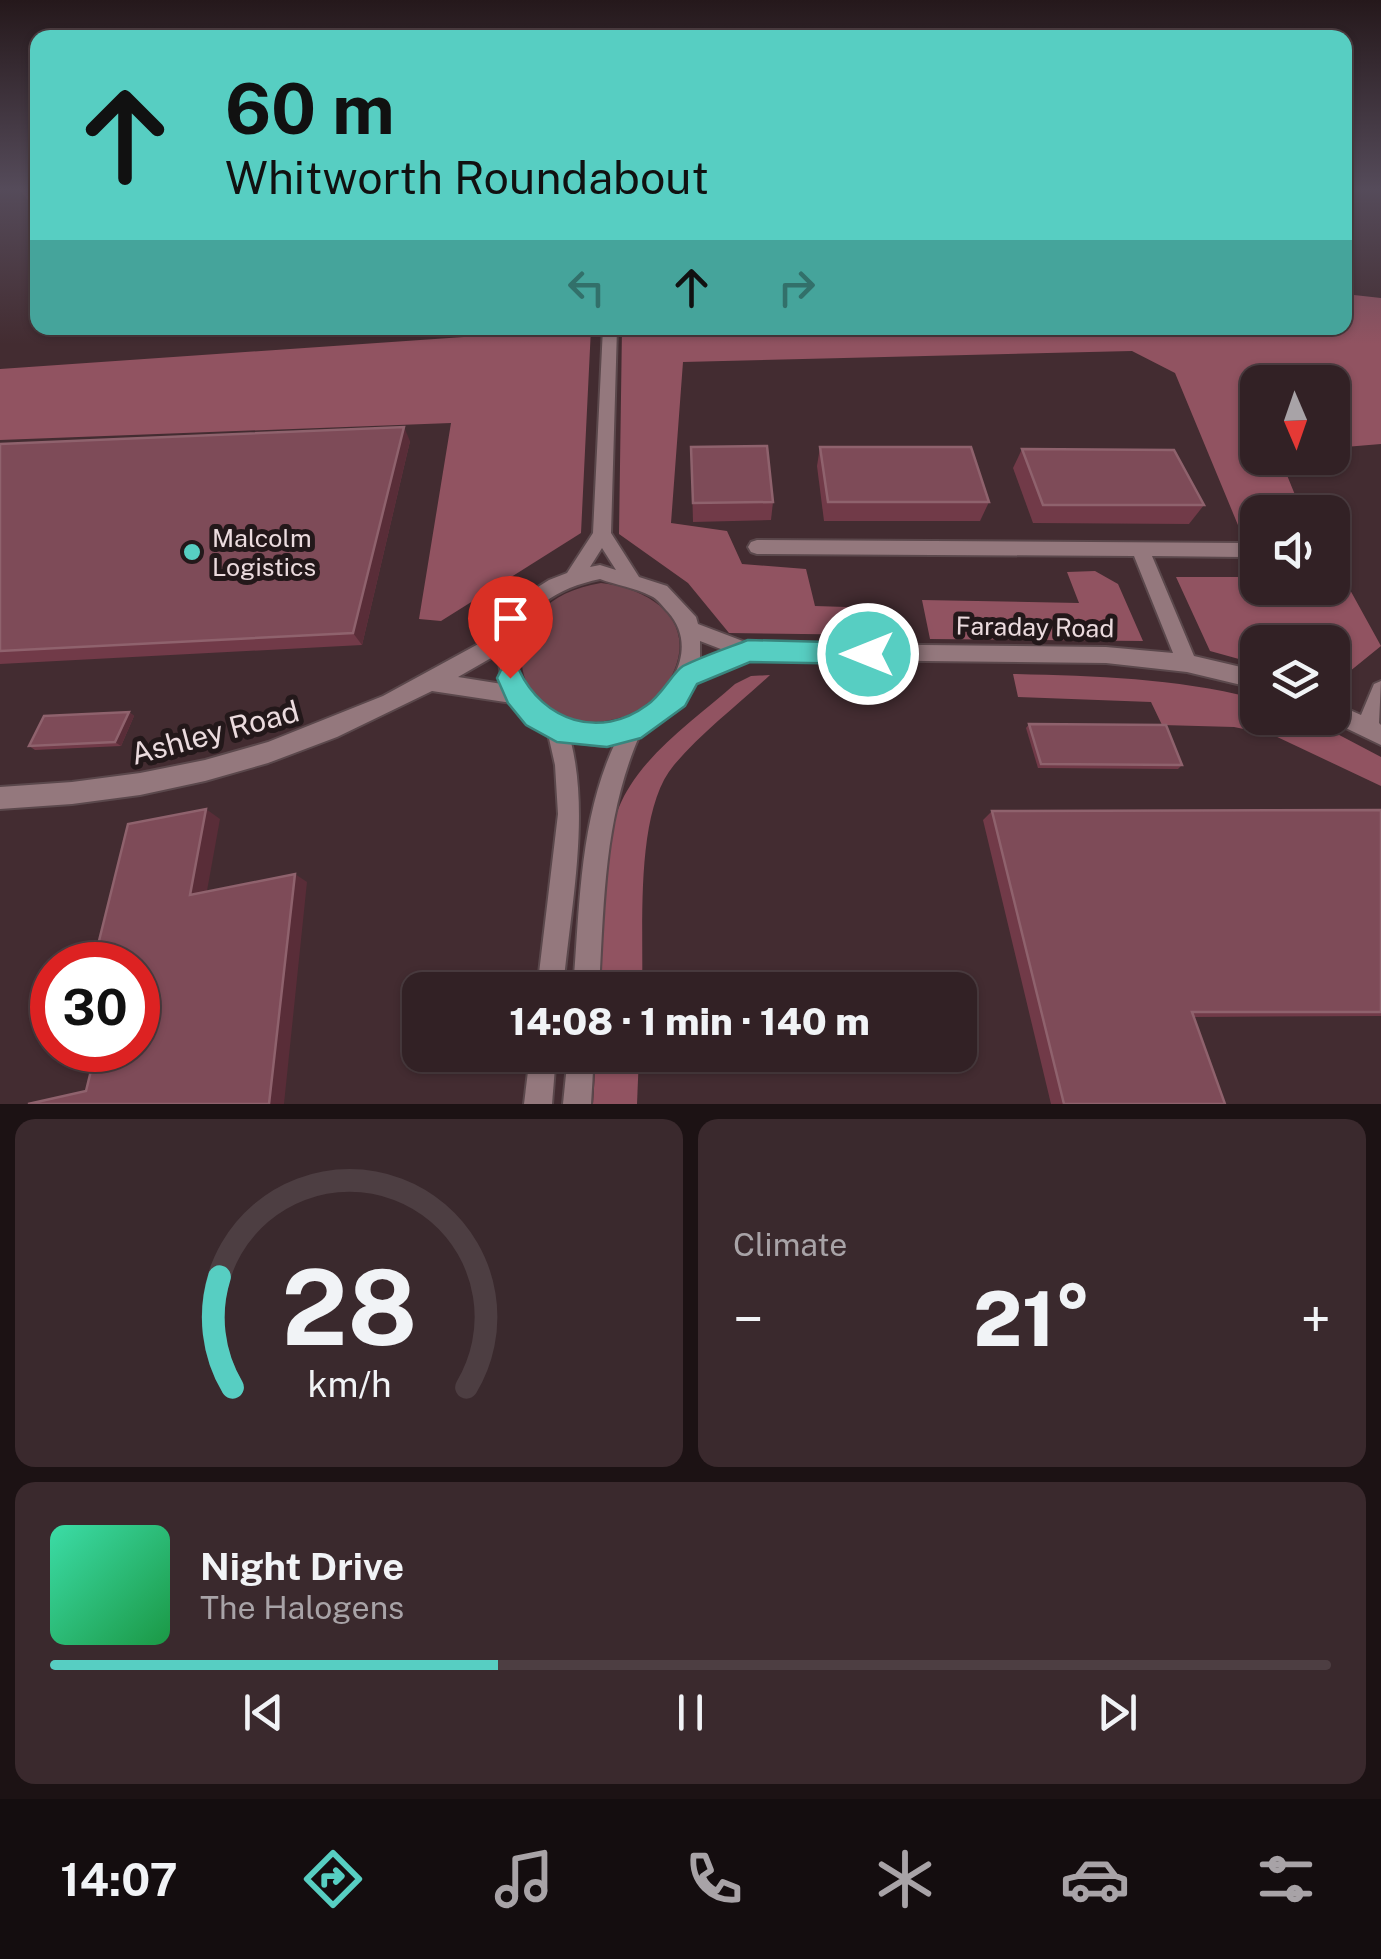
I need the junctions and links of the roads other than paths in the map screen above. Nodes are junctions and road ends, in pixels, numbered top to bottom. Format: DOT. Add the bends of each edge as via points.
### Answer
graph roads {
  1 [pos="610,335"];
  2 [pos="602,534"];
  3 [pos="757,547"];
  4 [pos="1140,549"];
  5 [pos="1240,550"];
  6 [pos="574,577"];
  7 [pos="630,577"];
  8 [pos="692,630"];
  9 [pos="513,634"];
  10 [pos="748,651"];
  11 [pos="1187,663"];
  12 [pos="688,676"];
  13 [pos="1240,676"];
  14 [pos="434,682"];
  15 [pos="1381,690"];
  16 [pos="517,695"];
  17 [pos="1350,719"];
  18 [pos="557,729"];
  19 [pos="632,729"];
  20 [pos="1374,731"];
  21 [pos="0,798"];
  22 [pos="552,972"];
  23 [pos="587,972"];
  24 [pos="542,1072"];
  25 [pos="580,1072"];
  26 [pos="538,1104"];
  27 [pos="577,1104"];
  1 -- 2 [label="street"];
  2 -- 6 [label="street"];
  2 -- 7 [label="street"];
  3 -- 4 [label="street"];
  4 -- 5 [label="street"];
  4 -- 11 [label="street"];
  6 -- 7 [label="street"];
  6 -- 9 [label="street" via="527,604"];
  7 -- 8 [label="street" via="679,606"];
  8 -- 10 [label="street, Faraday Road"];
  8 -- 12 [label="street"];
  9 -- 14 [label="street, Ashley Road"];
  9 -- 16 [label="street" via="507,656"];
  10 -- 11 [label="street, Faraday Road" via="1106,655"];
  10 -- 12 [label="street, Faraday Road"];
  11 -- 13 [label="street, Faraday Road"];
  12 -- 19 [label="street" via="676,698"];
  14 -- 16 [label="street"];
  14 -- 21 [label="street, Ashley Road" via="325,734 212,772 132,788"];
  15 -- 20 [label="street"];
  16 -- 18 [label="street"];
  17 -- 20 [label="street"];
  18 -- 19 [label="street"];
  18 -- 22 [label="street" via="570,814"];
  19 -- 23 [label="street" via="600,808"];
  24 -- 26 [label="street"];
  25 -- 27 [label="street"];
}
